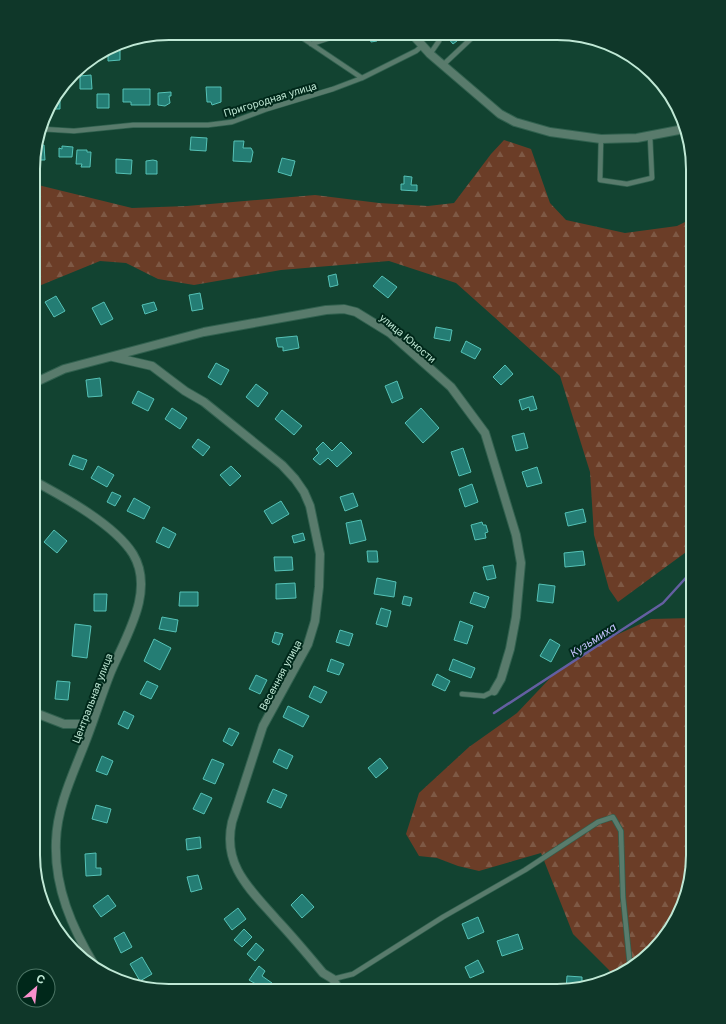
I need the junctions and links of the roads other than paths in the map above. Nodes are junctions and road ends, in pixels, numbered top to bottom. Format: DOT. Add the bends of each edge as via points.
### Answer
graph roads {
  1 [pos="305,40"];
  2 [pos="323,40"];
  3 [pos="417,40"];
  4 [pos="438,40"];
  5 [pos="470,40"];
  6 [pos="311,44"];
  7 [pos="422,46"];
  8 [pos="430,54"];
  9 [pos="443,65"];
  10 [pos="362,78"];
  11 [pos="47,129"];
  12 [pos="680,130"];
  13 [pos="650,136"];
  14 [pos="601,139"];
  15 [pos="113,357"];
  16 [pos="40,380"];
  17 [pos="40,484"];
  18 [pos="494,691"];
  19 [pos="462,694"];
  20 [pos="40,715"];
  21 [pos="92,724"];
  22 [pos="88,955"];
  23 [pos="630,962"];
  24 [pos="333,979"];
  25 [pos="336,984"];
  1 -- 6 [label="lane"];
  2 -- 6 [label="lane"];
  3 -- 7 [label="street"];
  4 -- 8 [label="lane"];
  5 -- 9 [label="lane"];
  6 -- 10 [label="lane"];
  7 -- 8 [label="street"];
  7 -- 10 [label="lane, Пригородная улица"];
  8 -- 9 [label="street"];
  9 -- 14 [label="street" via="500,114 515,122 550,132"];
  10 -- 11 [label="lane, Пригородная улица" via="232,122 208,125 133,125 74,131"];
  12 -- 13 [label="street"];
  13 -- 14 [label="street"];
  13 -- 14 [label="lane" via="652,178 627,184 600,180"];
  15 -- 16 [label="street, улица Юности" via="64,369"];
  15 -- 18 [label="street, улица Юности" via="204,332 326,310 344,309 356,312 390,333 451,387 485,434 516,535 521,563 516,617 503,672"];
  15 -- 24 [label="street, Весенняя улица" via="152,366 204,402 282,465 304,492 310,506 320,554 315,621 308,644 264,726 232,822 230,847 232,857 247,887 323,973"];
  17 -- 21 [label="street, Центральная улица" via="73,503 118,535 133,555 139,570 139,594 134,621 110,674"];
  18 -- 19 [label="lane" via="484,696"];
  20 -- 21 [label="street" via="64,724"];
  21 -- 22 [label="street, Центральная улица" via="58,820 56,841 57,873 64,906"];
  23 -- 24 [label="lane" via="623,898 621,831 612,817 598,822 525,870 442,916 353,974"];
  24 -- 25 [label="street, Весенняя улица"];
}
